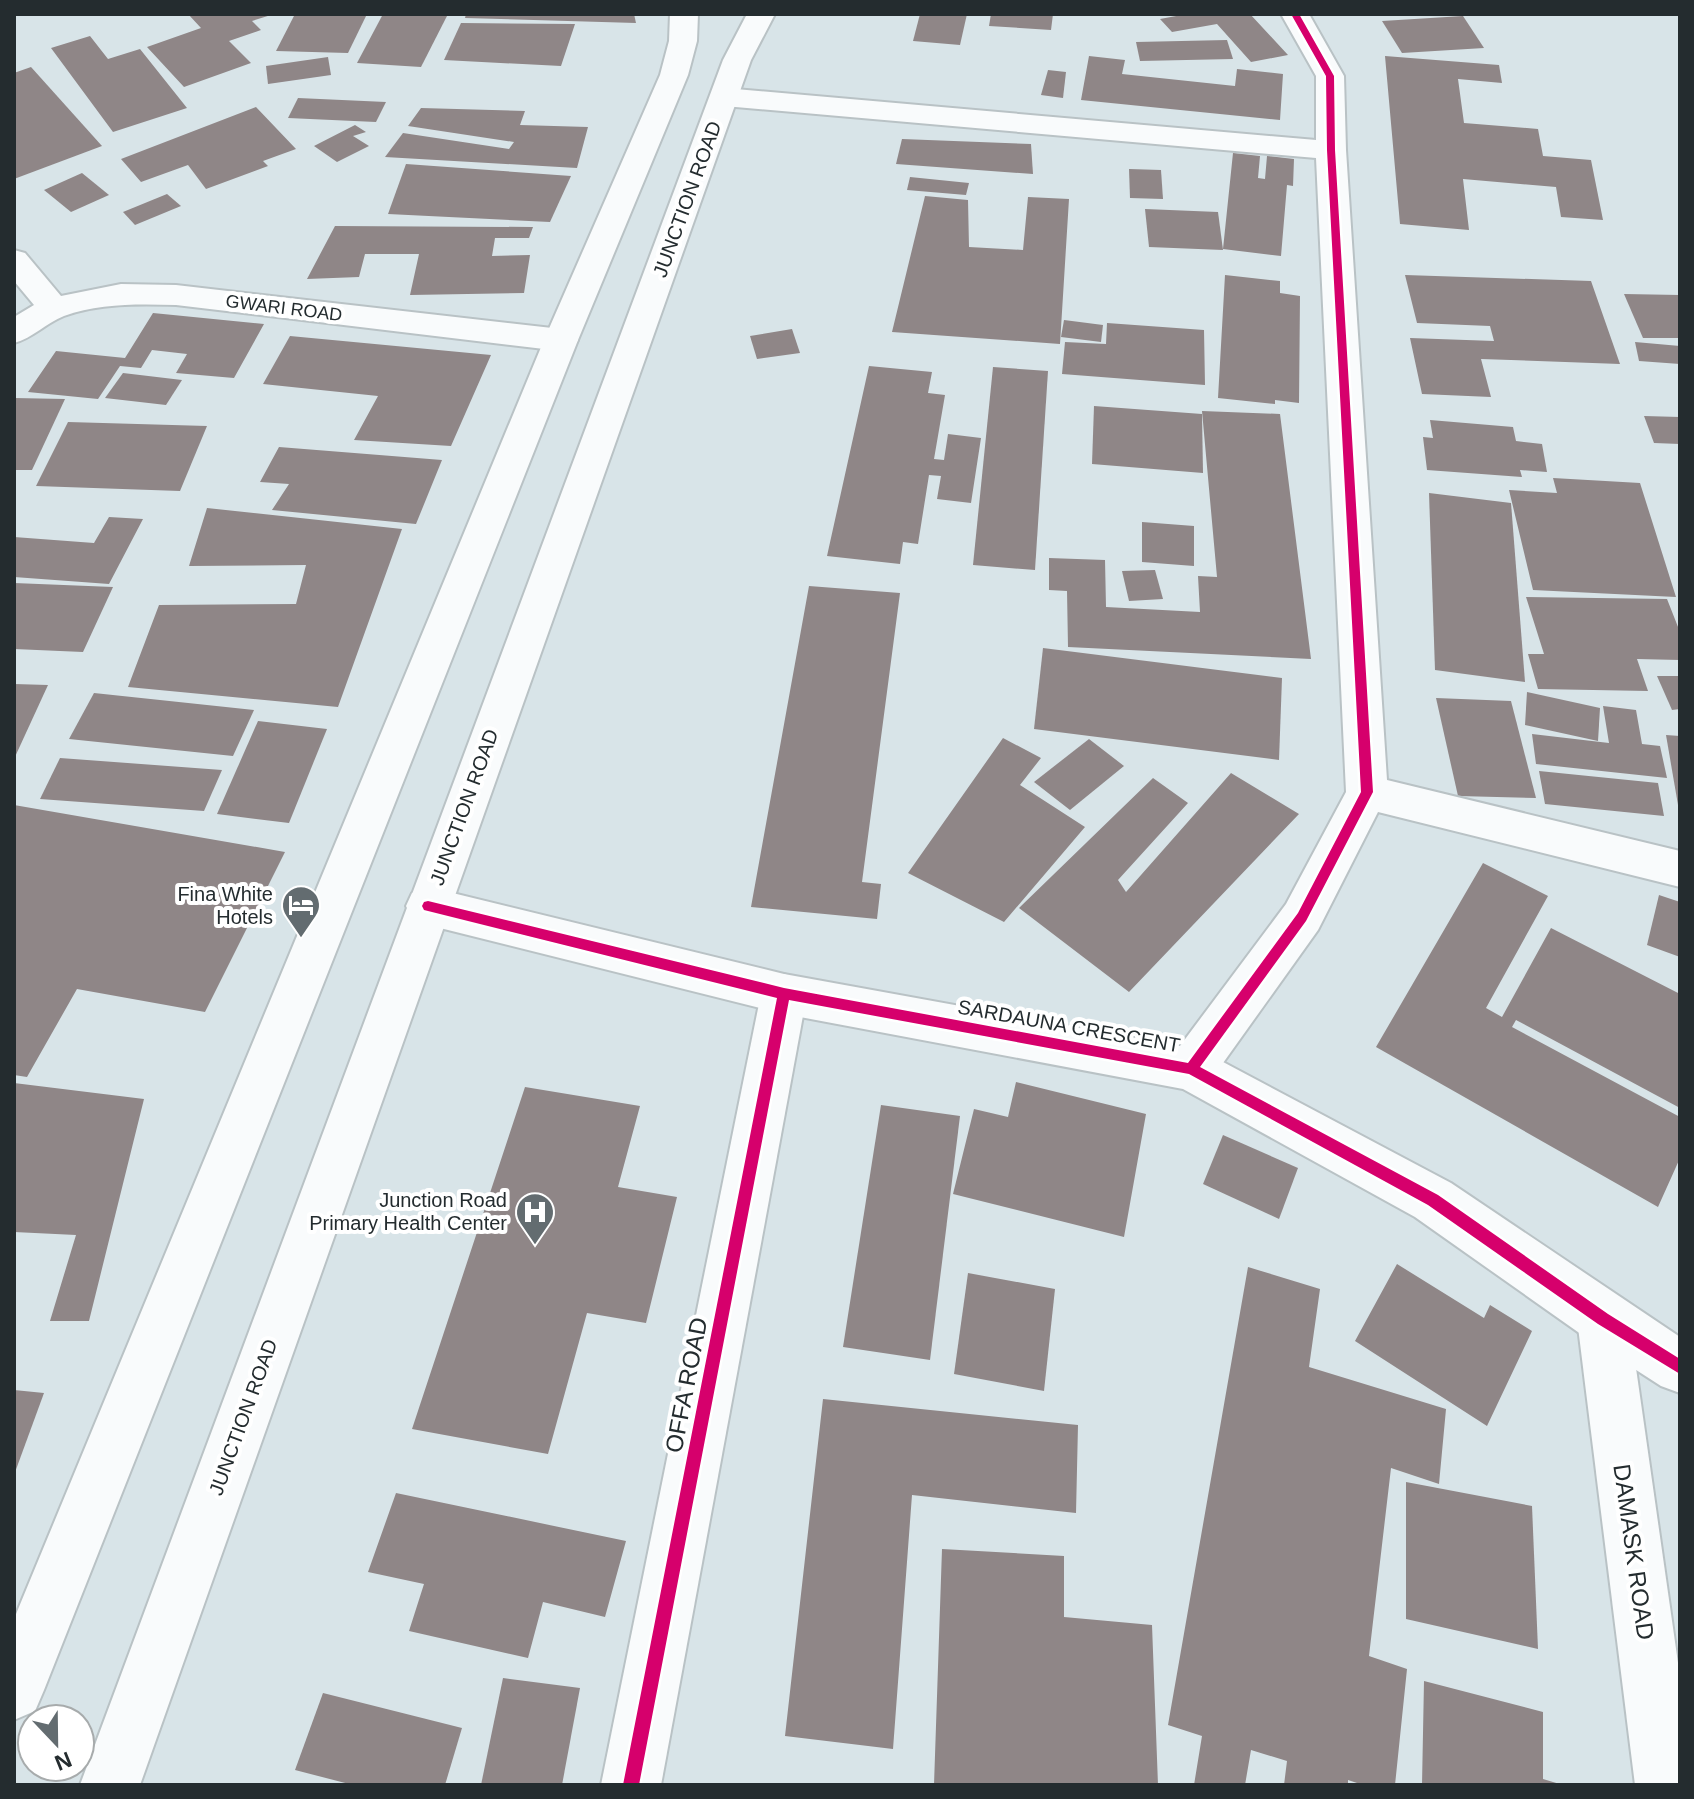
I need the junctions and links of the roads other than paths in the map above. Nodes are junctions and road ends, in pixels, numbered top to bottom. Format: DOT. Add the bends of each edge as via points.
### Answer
graph roads {
  1 [pos="684,14"];
  2 [pos="761,14"];
  3 [pos="1295,14"];
  4 [pos="724,97"];
  5 [pos="1331,150"];
  6 [pos="14,260"];
  7 [pos="53,308"];
  8 [pos="14,332"];
  9 [pos="561,340"];
  10 [pos="1367,792"];
  11 [pos="1680,869"];
  12 [pos="428,906"];
  13 [pos="784,994"];
  14 [pos="1191,1069"];
  15 [pos="1603,1319"];
  16 [pos="1680,1367"];
  17 [pos="14,1690"];
  18 [pos="110,1785"];
  19 [pos="631,1785"];
  20 [pos="1665,1785"];
  1 -- 9 [label="street" via="674,75"];
  2 -- 4 [label="street, JUNCTION ROAD"];
  3 -- 5 [label="street" via="1330,76"];
  4 -- 5 [label="street"];
  4 -- 12 [label="street, JUNCTION ROAD"];
  5 -- 10 [label="street"];
  6 -- 7 [label="street"];
  7 -- 8 [label="street, GWARI ROAD"];
  7 -- 9 [label="street, GWARI ROAD" via="121,294 176,295"];
  9 -- 17 [label="street"];
  10 -- 11 [label="street"];
  10 -- 14 [label="street" via="1302,917"];
  12 -- 13 [label="street, SARDAUNA CRESCENT"];
  12 -- 18 [label="street, JUNCTION ROAD"];
  13 -- 14 [label="street, SARDAUNA CRESCENT"];
  13 -- 19 [label="street, OFFA ROAD"];
  14 -- 15 [label="street, SARDAUNA CRESCENT" via="1433,1200"];
  15 -- 16 [label="street, SARDAUNA CRESCENT"];
  15 -- 20 [label="street, DAMASK ROAD"];
}
